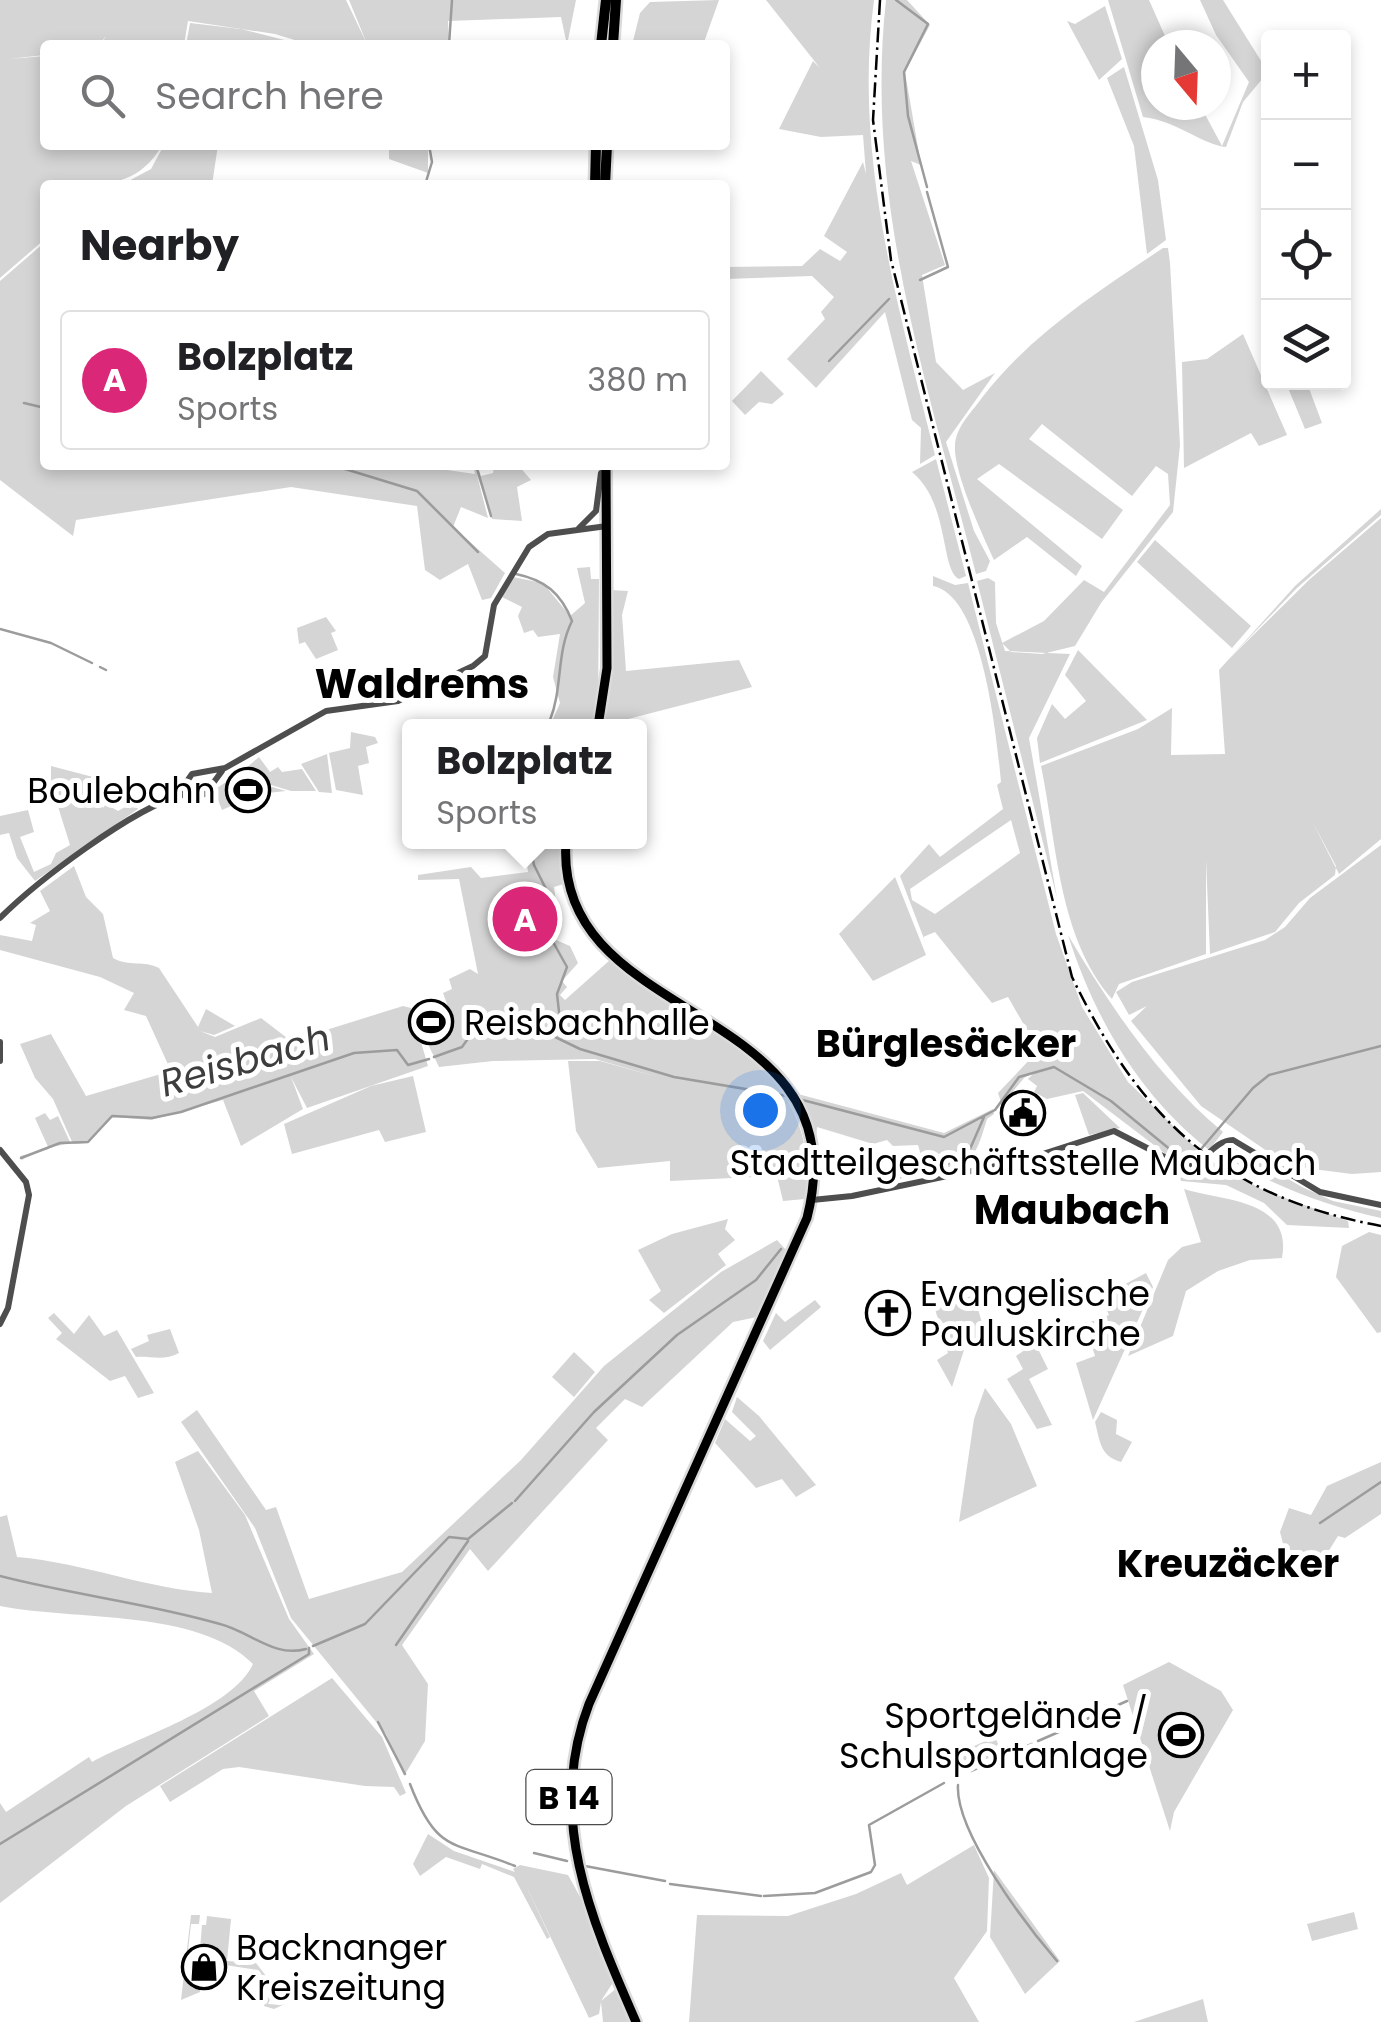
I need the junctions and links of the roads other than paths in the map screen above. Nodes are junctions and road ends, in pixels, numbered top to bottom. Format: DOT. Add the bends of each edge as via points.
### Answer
graph roads {
  1 [pos="606,0"];
  2 [pos="616,0"];
  3 [pos="602,40"];
  4 [pos="613,40"];
  5 [pos="596,150"];
  6 [pos="607,150"];
  7 [pos="595,180"];
  8 [pos="605,180"];
  9 [pos="603,470"];
  10 [pos="603,470"];
  11 [pos="607,526"];
  12 [pos="578,528"];
  13 [pos="599,719"];
  14 [pos="225,768"];
  15 [pos="206,775"];
  16 [pos="187,782"];
  17 [pos="210,784"];
  18 [pos="191,793"];
  19 [pos="176,797"];
  20 [pos="566,849"];
  21 [pos="0,918"];
  22 [pos="0,1042"];
  23 [pos="0,1061"];
  24 [pos="0,1150"];
  25 [pos="812,1200"];
  26 [pos="1381,1205"];
  27 [pos="0,1324"];
  28 [pos="633,2022"];
  1 -- 3 [label="highway"];
  2 -- 4 [label="highway"];
  5 -- 7 [label="highway"];
  6 -- 8 [label="highway"];
  9 -- 11 [label="main road"];
  10 -- 12 [label="street" via="596,511"];
  11 -- 12 [label="street"];
  11 -- 13 [label="main road" via="607,668"];
  12 -- 14 [label="street" via="548,534 529,547 494,605 484,656 473,666 398,701 326,711"];
  14 -- 15 [label="street"];
  14 -- 17 [label="street"];
  15 -- 16 [label="street" via="194,773"];
  15 -- 17 [label="street"];
  16 -- 18 [label="street"];
  16 -- 19 [label="street"];
  17 -- 18 [label="street" via="205,794"];
  18 -- 19 [label="street"];
  19 -- 21 [label="street" via="73,860"];
  20 -- 25 [label="main road, B 14" via="581,910 610,953 758,1055 791,1092 812,1144"];
  22 -- 23 [label="street"];
  24 -- 27 [label="street" via="29,1195"];
  25 -- 26 [label="street" via="1122,1132 1173,1164 1190,1167 1218,1143 1233,1140 1320,1192"];
  25 -- 28 [label="main road, B 14" via="589,1704 571,1763 572,1839"];
}
